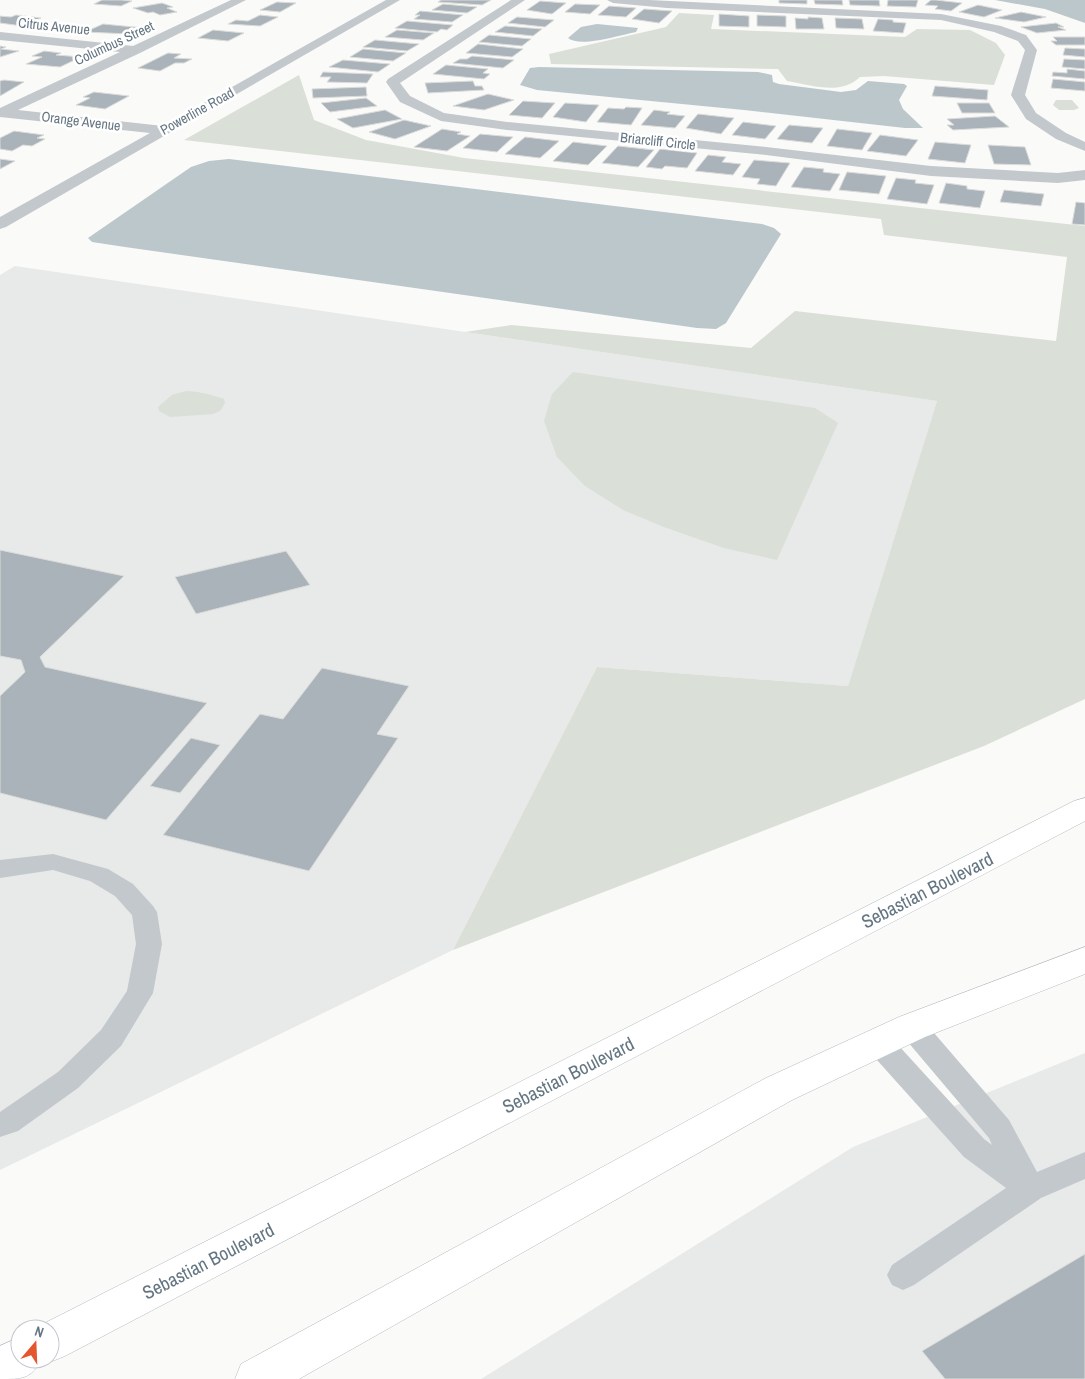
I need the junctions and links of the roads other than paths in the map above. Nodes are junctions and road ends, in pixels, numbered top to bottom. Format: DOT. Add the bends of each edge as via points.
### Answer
graph roads {
  1 [pos="240,0"];
  2 [pos="394,0"];
  3 [pos="519,0"];
  4 [pos="613,0"];
  5 [pos="0,36"];
  6 [pos="136,50"];
  7 [pos="1,112"];
  8 [pos="163,130"];
  9 [pos="1085,147"];
  10 [pos="1085,175"];
  11 [pos="0,224"];
  12 [pos="1085,808"];
  13 [pos="0,869"];
  14 [pos="1085,960"];
  15 [pos="912,1027"];
  16 [pos="878,1042"];
  17 [pos="0,1125"];
  18 [pos="1085,1165"];
  19 [pos="1030,1189"];
  20 [pos="903,1275"];
  21 [pos="60,1337"];
  22 [pos="257,1379"];
  1 -- 6 [label="street, Columbus Street"];
  2 -- 8 [label="street, Powerline Road"];
  3 -- 10 [label="street, Briarcliff Circle" via="393,82 405,99 441,116 507,126 931,171 1058,178"];
  4 -- 9 [label="street" via="906,14 941,17 997,29 1022,38 1031,50 1018,95 1031,116"];
  5 -- 6 [label="street, Citrus Avenue"];
  6 -- 7 [label="street, Columbus Street"];
  7 -- 8 [label="street, Orange Avenue"];
  8 -- 11 [label="street, Powerline Road"];
  12 -- 21 [label="main road, Sebastian Boulevard"];
  13 -- 17 [label="lane" via="53,862 99,875 124,890 144,912 150,944 140,993 111,1038 68,1080"];
  14 -- 15 [label="main road"];
  15 -- 16 [label="main road"];
  15 -- 19 [label="lane" via="999,1129"];
  16 -- 19 [label="lane" via="974,1148"];
  16 -- 22 [label="main road" via="779,1089"];
  18 -- 19 [label="lane"];
  19 -- 20 [label="lane"];
}
